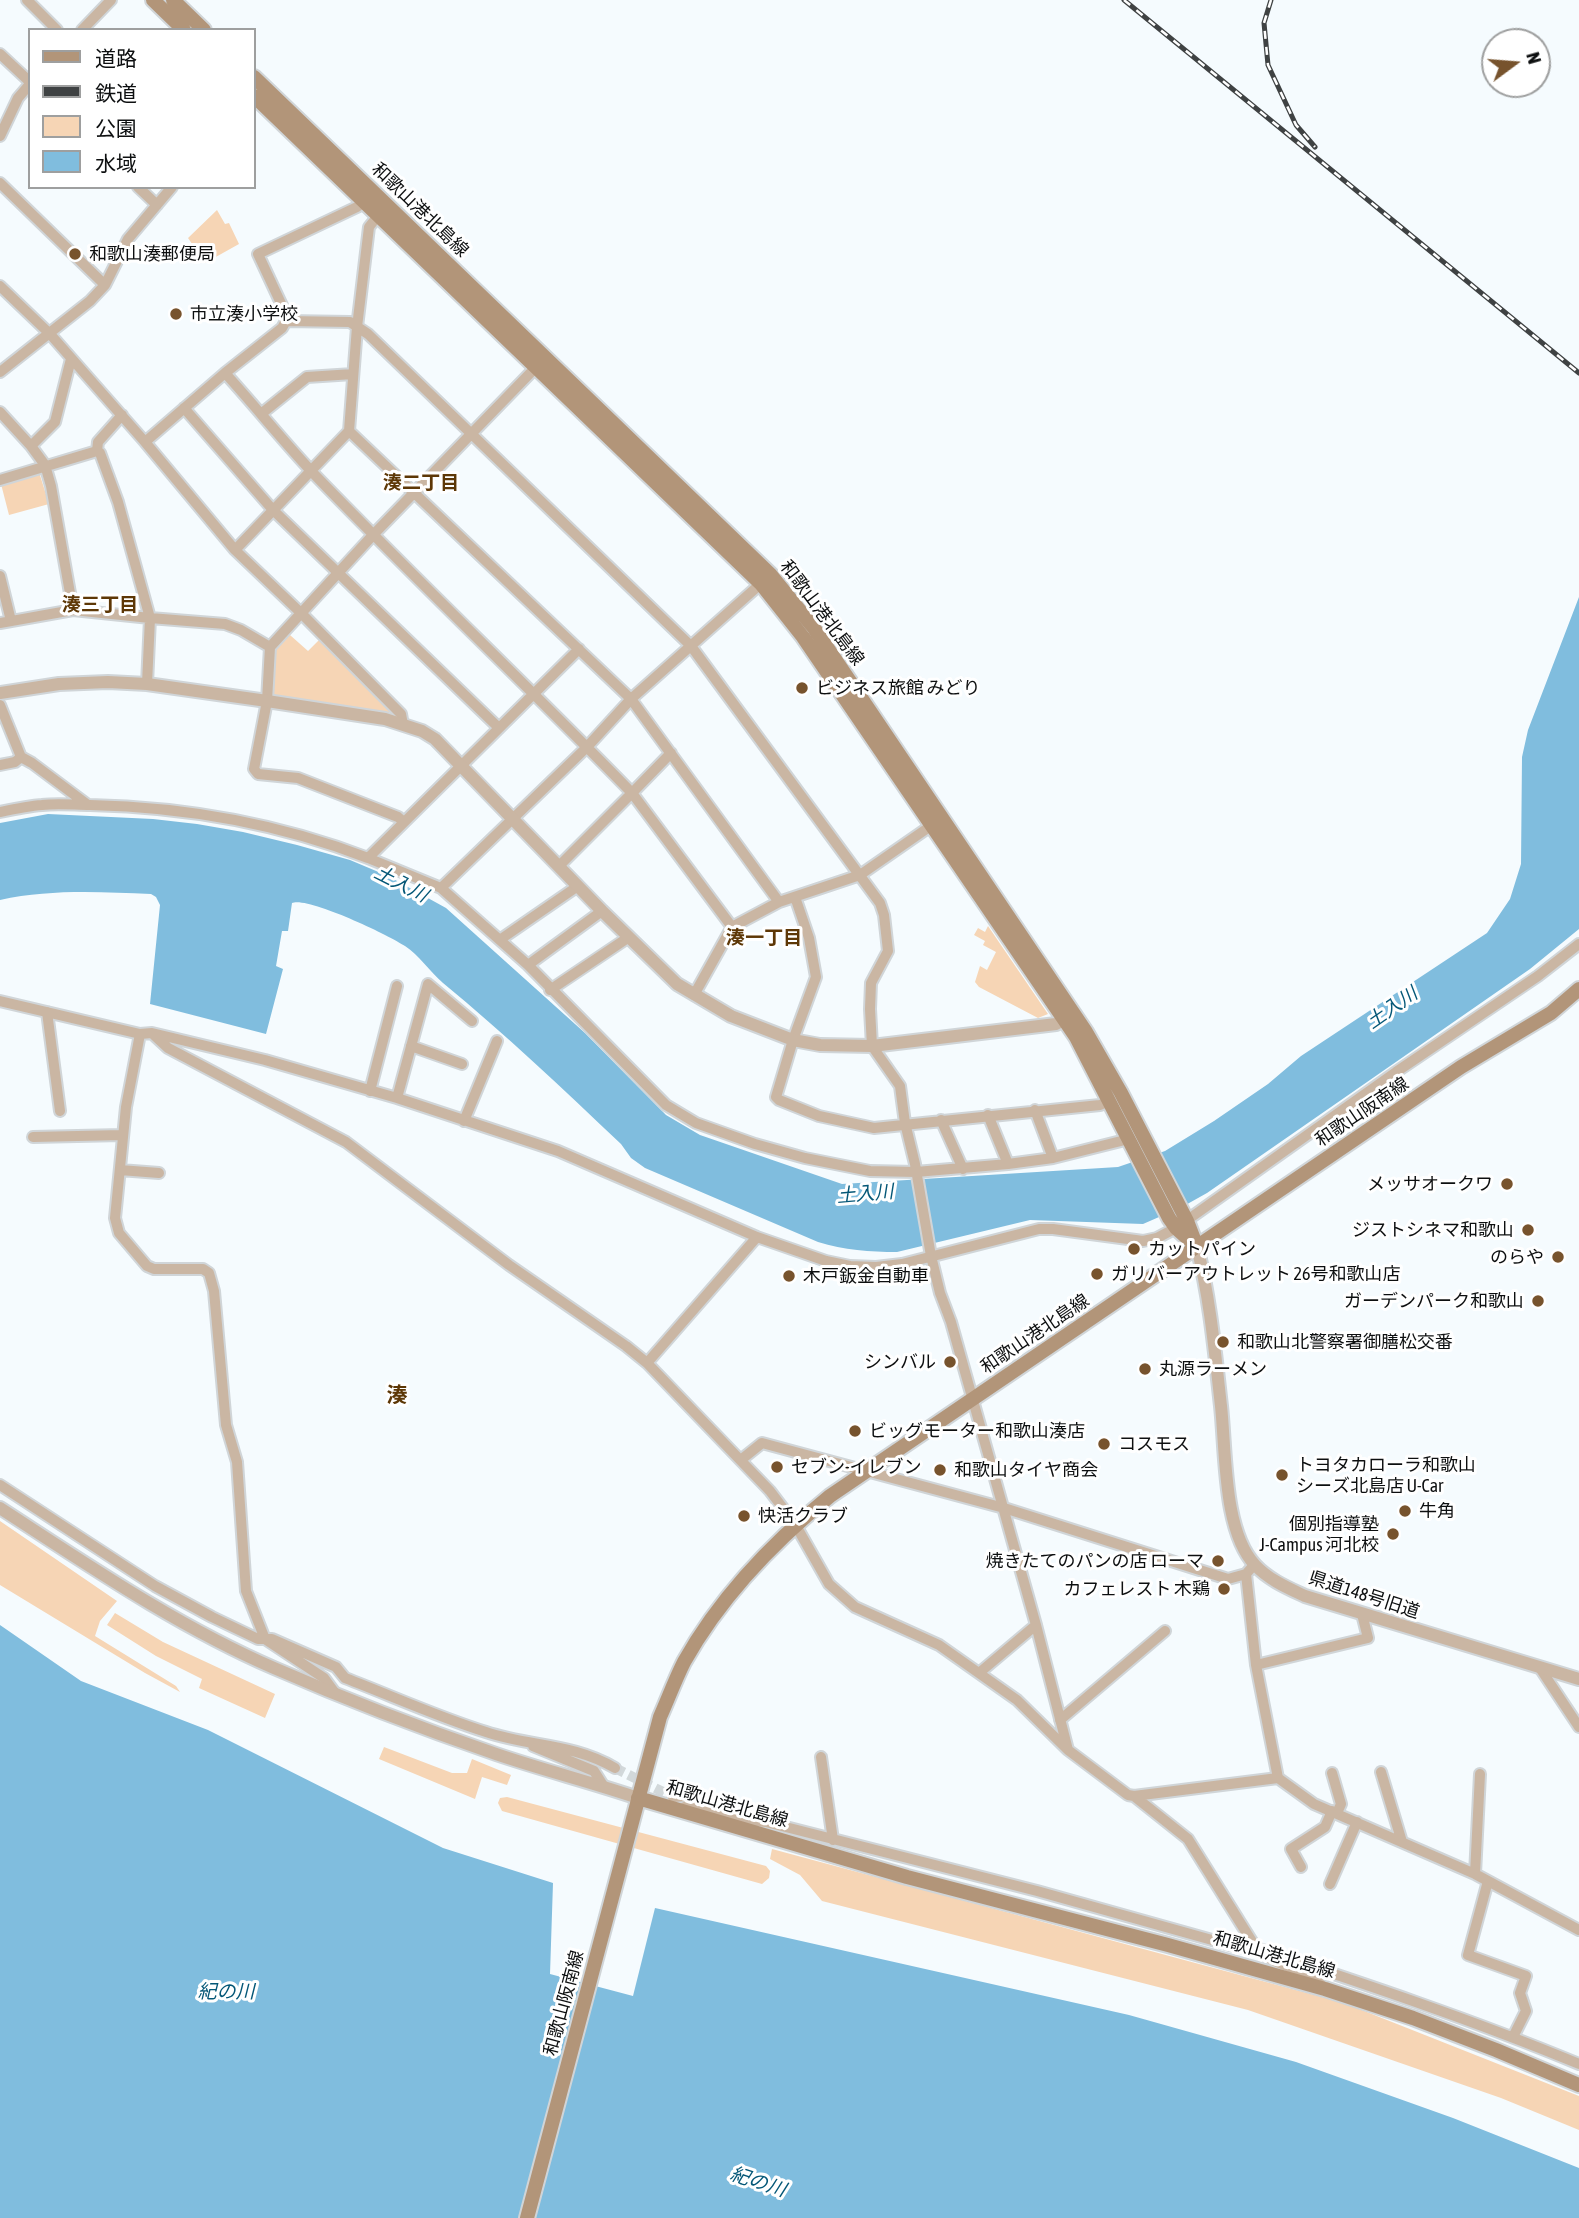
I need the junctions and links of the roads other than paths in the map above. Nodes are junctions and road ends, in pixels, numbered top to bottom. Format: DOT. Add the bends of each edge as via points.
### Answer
graph roads {
  1 [pos="27,0"];
  2 [pos="111,0"];
  3 [pos="153,0"];
  4 [pos="173,0"];
  5 [pos="55,28"];
  6 [pos="84,28"];
  7 [pos="182,28"];
  8 [pos="202,28"];
  9 [pos="0,54"];
  10 [pos="28,81"];
  11 [pos="28,86"];
  12 [pos="258,97"];
  13 [pos="0,136"];
  14 [pos="0,183"];
  15 [pos="140,189"];
  16 [pos="170,189"];
  17 [pos="369,198"];
  18 [pos="157,205"];
  19 [pos="382,210"];
  20 [pos="105,285"];
  21 [pos="0,286"];
  22 [pos="286,321"];
  23 [pos="357,327"];
  24 [pos="50,334"];
  25 [pos="71,359"];
  26 [pos="540,363"];
  27 [pos="0,372"];
  28 [pos="225,373"];
  29 [pos="353,374"];
  30 [pos="184,408"];
  31 [pos="0,412"];
  32 [pos="261,414"];
  33 [pos="122,415"];
  34 [pos="349,430"];
  35 [pos="470,435"];
  36 [pos="145,442"];
  37 [pos="31,446"];
  38 [pos="97,451"];
  39 [pos="45,465"];
  40 [pos="311,470"];
  41 [pos="0,480"];
  42 [pos="415,493"];
  43 [pos="273,510"];
  44 [pos="373,534"];
  45 [pos="235,550"];
  46 [pos="338,573"];
  47 [pos="0,576"];
  48 [pos="766,579"];
  49 [pos="73,610"];
  50 [pos="302,614"];
  51 [pos="150,618"];
  52 [pos="5,622"];
  53 [pos="691,646"];
  54 [pos="270,647"];
  55 [pos="579,649"];
  56 [pos="147,684"];
  57 [pos="0,693"];
  58 [pos="534,693"];
  59 [pos="631,699"];
  60 [pos="267,701"];
  61 [pos="0,705"];
  62 [pos="403,725"];
  63 [pos="499,728"];
  64 [pos="587,747"];
  65 [pos="671,753"];
  66 [pos="21,757"];
  67 [pos="0,765"];
  68 [pos="461,766"];
  69 [pos="632,793"];
  70 [pos="88,805"];
  71 [pos="0,812"];
  72 [pos="514,818"];
  73 [pos="404,822"];
  74 [pos="937,822"];
  75 [pos="368,858"];
  76 [pos="559,866"];
  77 [pos="860,875"];
  78 [pos="578,886"];
  79 [pos="440,888"];
  80 [pos="795,897"];
  81 [pos="779,902"];
  82 [pos="602,911"];
  83 [pos="732,927"];
  84 [pos="629,937"];
  85 [pos="501,939"];
  86 [pos="1579,944"];
  87 [pos="528,965"];
  88 [pos="397,986"];
  89 [pos="1579,989"];
  90 [pos="550,990"];
  91 [pos="694,995"];
  92 [pos="0,1002"];
  93 [pos="1579,1003"];
  94 [pos="47,1012"];
  95 [pos="1551,1013"];
  96 [pos="1070,1017"];
  97 [pos="472,1020"];
  98 [pos="152,1033"];
  99 [pos="140,1034"];
  100 [pos="793,1040"];
  101 [pos="497,1041"];
  102 [pos="411,1046"];
  103 [pos="872,1046"];
  104 [pos="462,1064"];
  105 [pos="370,1091"];
  106 [pos="397,1098"];
  107 [pos="1110,1101"];
  108 [pos="1035,1110"];
  109 [pos="60,1111"];
  110 [pos="988,1115"];
  111 [pos="941,1120"];
  112 [pos="464,1121"];
  113 [pos="905,1123"];
  114 [pos="122,1135"];
  115 [pos="33,1137"];
  116 [pos="1129,1139"];
  117 [pos="1142,1150"];
  118 [pos="1053,1158"];
  119 [pos="1008,1164"];
  120 [pos="963,1169"];
  121 [pos="120,1170"];
  122 [pos="159,1173"];
  123 [pos="917,1175"];
  124 [pos="1179,1220"];
  125 [pos="757,1237"];
  126 [pos="1197,1247"];
  127 [pos="931,1253"];
  128 [pos="647,1363"];
  129 [pos="973,1399"];
  130 [pos="742,1459"];
  131 [pos="867,1471"];
  132 [pos="0,1485"];
  133 [pos="0,1508"];
  134 [pos="1004,1508"];
  135 [pos="795,1524"];
  136 [pos="1250,1569"];
  137 [pos="1362,1614"];
  138 [pos="1037,1625"];
  139 [pos="1166,1632"];
  140 [pos="265,1639"];
  141 [pos="1256,1665"];
  142 [pos="1540,1668"];
  143 [pos="979,1673"];
  144 [pos="1579,1679"];
  145 [pos="335,1693"];
  146 [pos="1060,1720"];
  147 [pos="1579,1727"];
  148 [pos="527,1743"];
  149 [pos="1068,1749"];
  150 [pos="821,1757"];
  151 [pos="615,1768"];
  152 [pos="1381,1772"];
  153 [pos="1332,1773"];
  154 [pos="1480,1774"];
  155 [pos="1278,1778"];
  156 [pos="604,1787"];
  157 [pos="1134,1796"];
  158 [pos="638,1798"];
  159 [pos="676,1804"];
  160 [pos="1334,1812"];
  161 [pos="1357,1822"];
  162 [pos="833,1840"];
  163 [pos="1402,1842"];
  164 [pos="1301,1867"];
  165 [pos="1475,1874"];
  166 [pos="1489,1881"];
  167 [pos="1330,1884"];
  168 [pos="1579,1930"];
  169 [pos="1256,1948"];
  170 [pos="1325,1989"];
  171 [pos="1513,2037"];
  172 [pos="1579,2064"];
  173 [pos="1579,2085"];
  174 [pos="527,2218"];
  1 -- 5 [label="street"];
  2 -- 6 [label="street"];
  3 -- 7 [label="main road"];
  4 -- 8 [label="main road"];
  9 -- 10 [label="street"];
  11 -- 13 [label="street"];
  12 -- 17 [label="main road, 和歌山港北島線"];
  14 -- 20 [label="street"];
  15 -- 18 [label="street"];
  16 -- 18 [label="street"];
  17 -- 19 [label="main road, 和歌山港北島線"];
  17 -- 22 [label="street" via="258,254"];
  18 -- 20 [label="street" via="128,239"];
  19 -- 23 [label="street" via="369,227"];
  19 -- 26 [label="main road, 和歌山港北島線"];
  20 -- 24 [label="street"];
  21 -- 24 [label="street"];
  22 -- 23 [label="street"];
  22 -- 28 [label="street"];
  23 -- 29 [label="street"];
  23 -- 35 [label="street"];
  24 -- 25 [label="street"];
  24 -- 27 [label="street"];
  25 -- 33 [label="street"];
  25 -- 37 [label="street" via="55,422"];
  26 -- 35 [label="street"];
  26 -- 48 [label="main road, 和歌山港北島線"];
  28 -- 30 [label="street"];
  28 -- 32 [label="street"];
  29 -- 32 [label="street" via="307,377"];
  29 -- 34 [label="street"];
  30 -- 36 [label="street"];
  30 -- 43 [label="street"];
  31 -- 37 [label="street"];
  32 -- 40 [label="street"];
  33 -- 36 [label="street"];
  33 -- 38 [label="street"];
  34 -- 40 [label="street"];
  34 -- 42 [label="street"];
  35 -- 42 [label="street"];
  35 -- 53 [label="street"];
  36 -- 45 [label="street"];
  37 -- 39 [label="street"];
  38 -- 39 [label="street"];
  38 -- 51 [label="street" via="118,502"];
  39 -- 41 [label="street"];
  39 -- 49 [label="street"];
  40 -- 43 [label="street"];
  40 -- 44 [label="street"];
  42 -- 44 [label="street"];
  42 -- 55 [label="street"];
  43 -- 45 [label="street"];
  43 -- 46 [label="street"];
  44 -- 46 [label="street"];
  44 -- 58 [label="street"];
  45 -- 50 [label="street"];
  46 -- 50 [label="street"];
  46 -- 63 [label="street"];
  47 -- 52 [label="street"];
  48 -- 53 [label="street"];
  48 -- 74 [label="main road, 和歌山港北島線"];
  49 -- 51 [label="street"];
  49 -- 52 [label="street"];
  50 -- 54 [label="street"];
  50 -- 62 [label="street" via="401,714"];
  51 -- 54 [label="street" via="225,624"];
  51 -- 56 [label="street"];
  53 -- 59 [label="street"];
  53 -- 77 [label="street"];
  54 -- 60 [label="street"];
  55 -- 58 [label="street"];
  55 -- 59 [label="street"];
  56 -- 57 [label="street" via="82,682"];
  56 -- 60 [label="street"];
  58 -- 63 [label="street"];
  58 -- 64 [label="street"];
  59 -- 64 [label="street"];
  59 -- 65 [label="street"];
  60 -- 62 [label="street"];
  60 -- 73 [label="street" via="254,769 258,774 298,778"];
  61 -- 66 [label="street"];
  62 -- 68 [label="street" via="435,739"];
  63 -- 68 [label="street"];
  64 -- 69 [label="street"];
  64 -- 72 [label="street"];
  65 -- 69 [label="street"];
  65 -- 81 [label="street"];
  66 -- 67 [label="street"];
  66 -- 70 [label="street"];
  68 -- 72 [label="street"];
  68 -- 73 [label="street"];
  69 -- 76 [label="street"];
  69 -- 83 [label="street"];
  70 -- 71 [label="street" via="44,804"];
  70 -- 75 [label="street" via="219,818 313,838"];
  72 -- 76 [label="street"];
  72 -- 79 [label="street"];
  73 -- 75 [label="street"];
  74 -- 77 [label="street"];
  74 -- 96 [label="main road, 和歌山港北島線"];
  75 -- 79 [label="street"];
  76 -- 78 [label="street"];
  77 -- 80 [label="street"];
  77 -- 103 [label="street" via="880,903 888,951 872,983"];
  78 -- 82 [label="street"];
  78 -- 85 [label="street"];
  79 -- 85 [label="street"];
  80 -- 81 [label="street"];
  80 -- 100 [label="street" via="816,977"];
  81 -- 83 [label="street"];
  82 -- 84 [label="street"];
  82 -- 87 [label="street"];
  83 -- 91 [label="street"];
  84 -- 90 [label="street"];
  84 -- 91 [label="street"];
  85 -- 87 [label="street"];
  86 -- 124 [label="street"];
  87 -- 90 [label="street"];
  88 -- 105 [label="street"];
  89 -- 95 [label="main road, 和歌山阪南線"];
  90 -- 123 [label="street" via="666,1105 696,1123 805,1158"];
  91 -- 100 [label="street"];
  92 -- 94 [label="street"];
  93 -- 95 [label="main road, 和歌山阪南線"];
  94 -- 99 [label="street"];
  94 -- 109 [label="street"];
  95 -- 126 [label="main road, 和歌山阪南線" via="1461,1067"];
  96 -- 103 [label="street" via="1056,1024"];
  96 -- 107 [label="main road, 和歌山港北島線"];
  96 -- 117 [label="main road, 和歌山港北島線" via="1118,1086"];
  97 -- 102 [label="street" via="428,984"];
  98 -- 99 [label="street"];
  98 -- 105 [label="street"];
  98 -- 128 [label="street" via="168,1048 346,1142"];
  99 -- 114 [label="street"];
  100 -- 103 [label="street"];
  100 -- 113 [label="street" via="776,1097 779,1100 851,1124 874,1128"];
  101 -- 112 [label="street"];
  102 -- 104 [label="street"];
  102 -- 106 [label="street"];
  103 -- 113 [label="street" via="900,1086"];
  105 -- 106 [label="street"];
  106 -- 112 [label="street"];
  107 -- 108 [label="street"];
  107 -- 116 [label="main road, 和歌山港北島線"];
  108 -- 110 [label="street"];
  108 -- 118 [label="street"];
  110 -- 111 [label="street"];
  110 -- 119 [label="street"];
  111 -- 113 [label="street"];
  111 -- 120 [label="street"];
  112 -- 125 [label="street" via="558,1151"];
  113 -- 123 [label="street"];
  114 -- 115 [label="street"];
  114 -- 121 [label="street"];
  116 -- 117 [label="main road, 和歌山港北島線"];
  116 -- 118 [label="street"];
  117 -- 124 [label="main road, 和歌山港北島線"];
  118 -- 119 [label="street"];
  119 -- 120 [label="street"];
  120 -- 123 [label="street"];
  121 -- 122 [label="street"];
  121 -- 140 [label="street" via="115,1218 119,1233 146,1266 203,1269 212,1280 226,1425 237,1462 246,1591"];
  123 -- 127 [label="street"];
  124 -- 126 [label="main road, 和歌山港北島線"];
  124 -- 127 [label="street" via="1157,1238 1143,1241 1039,1229"];
  125 -- 127 [label="street" via="850,1266 889,1265"];
  125 -- 128 [label="street"];
  126 -- 129 [label="main road, 和歌山港北島線"];
  126 -- 136 [label="street, 県道148号旧道" via="1233,1519"];
  127 -- 129 [label="street"];
  128 -- 130 [label="street"];
  129 -- 131 [label="main road, 和歌山港北島線"];
  129 -- 134 [label="street"];
  130 -- 131 [label="street" via="762,1443"];
  130 -- 135 [label="street"];
  131 -- 134 [label="street"];
  131 -- 135 [label="main road, 和歌山港北島線"];
  132 -- 140 [label="street" via="155,1586"];
  133 -- 145 [label="street" via="208,1635"];
  134 -- 136 [label="street" via="1228,1579"];
  134 -- 138 [label="street"];
  135 -- 143 [label="street" via="829,1584 855,1607 939,1645"];
  135 -- 158 [label="main road, 和歌山港北島線" via="741,1580 683,1664 660,1717"];
  136 -- 137 [label="street, 県道148号旧道" via="1305,1596"];
  136 -- 141 [label="street"];
  137 -- 141 [label="street" via="1368,1638"];
  137 -- 142 [label="street, 県道148号旧道"];
  138 -- 143 [label="street"];
  138 -- 146 [label="street"];
  139 -- 146 [label="street"];
  140 -- 145 [label="street" via="324,1678"];
  140 -- 148 [label="street" via="336,1667 345,1678 398,1700"];
  141 -- 155 [label="street"];
  142 -- 144 [label="street, 県道148号旧道"];
  142 -- 147 [label="street"];
  143 -- 149 [label="street" via="1017,1700"];
  145 -- 156 [label="street" via="497,1755"];
  146 -- 149 [label="street"];
  148 -- 151 [label="street" via="594,1756"];
  148 -- 156 [label="street" via="594,1771"];
  149 -- 157 [label="street"];
  150 -- 162 [label="street"];
  152 -- 163 [label="street"];
  153 -- 160 [label="street" via="1340,1804"];
  154 -- 165 [label="street"];
  155 -- 157 [label="street"];
  155 -- 160 [label="street" via="1314,1804"];
  156 -- 158 [label="street"];
  157 -- 169 [label="street" via="1188,1839"];
  158 -- 159 [label="main road, 和歌山港北島線"];
  158 -- 174 [label="main road, 和歌山阪南線"];
  159 -- 162 [label="street" via="693,1803"];
  159 -- 170 [label="main road, 和歌山港北島線" via="907,1877"];
  160 -- 161 [label="street"];
  160 -- 164 [label="street" via="1325,1827 1290,1849"];
  161 -- 163 [label="street"];
  161 -- 167 [label="street"];
  162 -- 169 [label="street" via="1237,1947"];
  163 -- 165 [label="street"];
  165 -- 166 [label="street"];
  166 -- 168 [label="street"];
  166 -- 171 [label="street" via="1468,1955 1526,1976 1520,1993 1525,2011"];
  169 -- 170 [label="street" via="1265,1958 1317,1978"];
  169 -- 171 [label="street"];
  170 -- 173 [label="main road, 和歌山港北島線" via="1437,2027"];
  171 -- 172 [label="street"];
}
